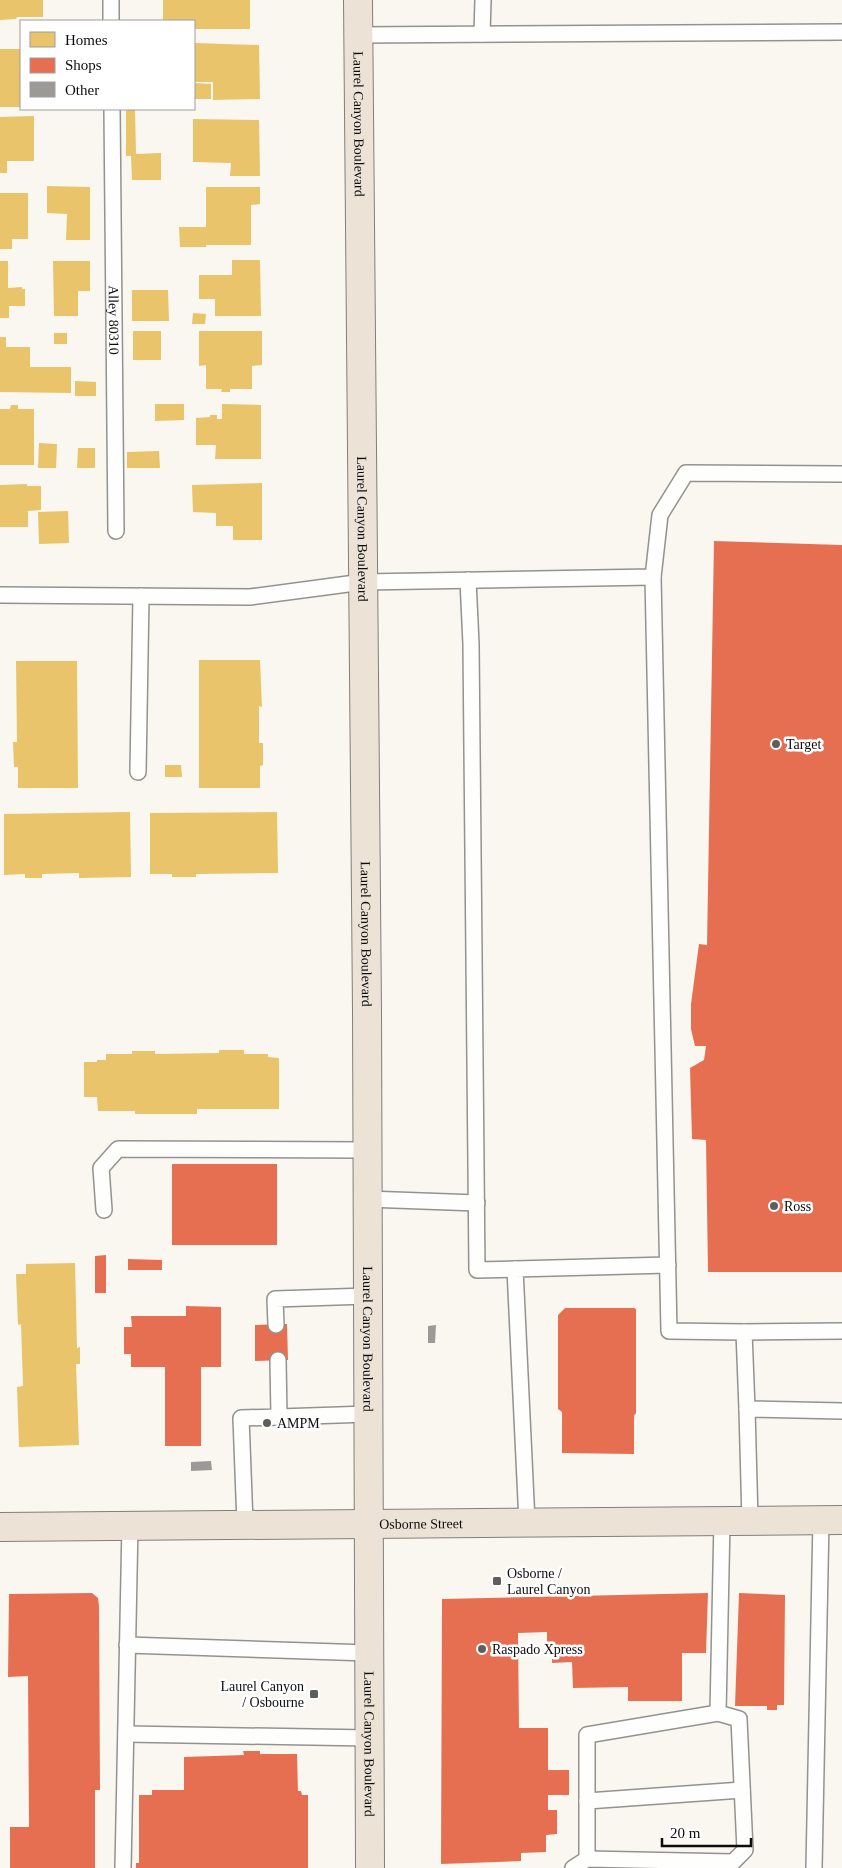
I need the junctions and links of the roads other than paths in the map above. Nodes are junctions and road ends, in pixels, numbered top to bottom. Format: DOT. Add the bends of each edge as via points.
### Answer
graph roads {
  1 [pos="111,0"];
  2 [pos="358,0"];
  3 [pos="483,0"];
  4 [pos="111,20"];
  5 [pos="842,32"];
  6 [pos="482,34"];
  7 [pos="358,35"];
  8 [pos="112,110"];
  9 [pos="842,474"];
  10 [pos="116,531"];
  11 [pos="653,578"];
  12 [pos="468,580"];
  13 [pos="363,582"];
  14 [pos="0,595"];
  15 [pos="141,596"];
  16 [pos="138,772"];
  17 [pos="367,1150"];
  18 [pos="367,1199"];
  19 [pos="477,1203"];
  20 [pos="104,1210"];
  21 [pos="668,1265"];
  22 [pos="515,1269"];
  23 [pos="367,1296"];
  24 [pos="276,1324"];
  25 [pos="842,1330"];
  26 [pos="744,1332"];
  27 [pos="278,1360"];
  28 [pos="747,1409"];
  29 [pos="842,1411"];
  30 [pos="368,1414"];
  31 [pos="280,1417"];
  32 [pos="831,1520"];
  33 [pos="722,1521"];
  34 [pos="750,1521"];
  35 [pos="527,1522"];
  36 [pos="368,1523"];
  37 [pos="244,1524"];
  38 [pos="130,1525"];
  39 [pos="0,1527"];
  40 [pos="127,1645"];
  41 [pos="368,1653"];
  42 [pos="718,1713"];
  43 [pos="126,1734"];
  44 [pos="369,1738"];
  45 [pos="742,1790"];
  46 [pos="587,1802"];
  47 [pos="587,1859"];
  48 [pos="124,1868"];
  49 [pos="370,1868"];
  50 [pos="573,1868"];
  51 [pos="814,1868"];
  1 -- 4 [label="lane"];
  2 -- 7 [label="main road, Laurel Canyon Boulevard"];
  3 -- 6 [label="lane"];
  5 -- 6 [label="lane"];
  6 -- 7 [label="lane"];
  7 -- 13 [label="main road, Laurel Canyon Boulevard"];
  8 -- 10 [label="lane, Alley 80310"];
  9 -- 11 [label="lane" via="686,473 660,515"];
  11 -- 12 [label="lane"];
  11 -- 21 [label="lane"];
  12 -- 13 [label="lane"];
  12 -- 19 [label="lane"];
  13 -- 15 [label="lane" via="250,597"];
  13 -- 17 [label="main road, Laurel Canyon Boulevard"];
  14 -- 15 [label="lane"];
  15 -- 16 [label="lane"];
  17 -- 18 [label="main road, Laurel Canyon Boulevard"];
  17 -- 20 [label="lane" via="118,1149 101,1168"];
  18 -- 19 [label="lane"];
  18 -- 23 [label="main road, Laurel Canyon Boulevard"];
  19 -- 22 [label="lane" via="477,1270"];
  21 -- 22 [label="lane"];
  21 -- 26 [label="lane" via="670,1331"];
  22 -- 35 [label="lane"];
  23 -- 24 [label="lane" via="275,1299"];
  23 -- 30 [label="main road, Laurel Canyon Boulevard"];
  25 -- 26 [label="lane"];
  26 -- 28 [label="lane"];
  27 -- 31 [label="lane"];
  28 -- 29 [label="lane"];
  28 -- 34 [label="lane"];
  30 -- 31 [label="lane"];
  30 -- 36 [label="main road, Laurel Canyon Boulevard"];
  31 -- 37 [label="lane" via="241,1418"];
  32 -- 34 [label="main road, Osborne Street"];
  32 -- 51 [label="lane"];
  33 -- 34 [label="main road, Osborne Street"];
  33 -- 35 [label="main road, Osborne Street"];
  33 -- 42 [label="lane"];
  35 -- 36 [label="main road, Osborne Street"];
  36 -- 37 [label="main road, Osborne Street"];
  36 -- 41 [label="main road, Laurel Canyon Boulevard"];
  37 -- 38 [label="main road, Osborne Street"];
  38 -- 39 [label="main road, Osborne Street"];
  38 -- 40 [label="lane"];
  40 -- 41 [label="lane"];
  40 -- 43 [label="lane"];
  41 -- 44 [label="main road, Laurel Canyon Boulevard"];
  42 -- 45 [label="lane" via="739,1719"];
  42 -- 46 [label="lane" via="587,1735"];
  43 -- 44 [label="lane"];
  43 -- 48 [label="lane"];
  44 -- 49 [label="main road, Laurel Canyon Boulevard"];
  45 -- 46 [label="lane"];
  45 -- 47 [label="lane" via="745,1850 733,1862"];
  46 -- 47 [label="lane"];
  47 -- 50 [label="lane"];
}
